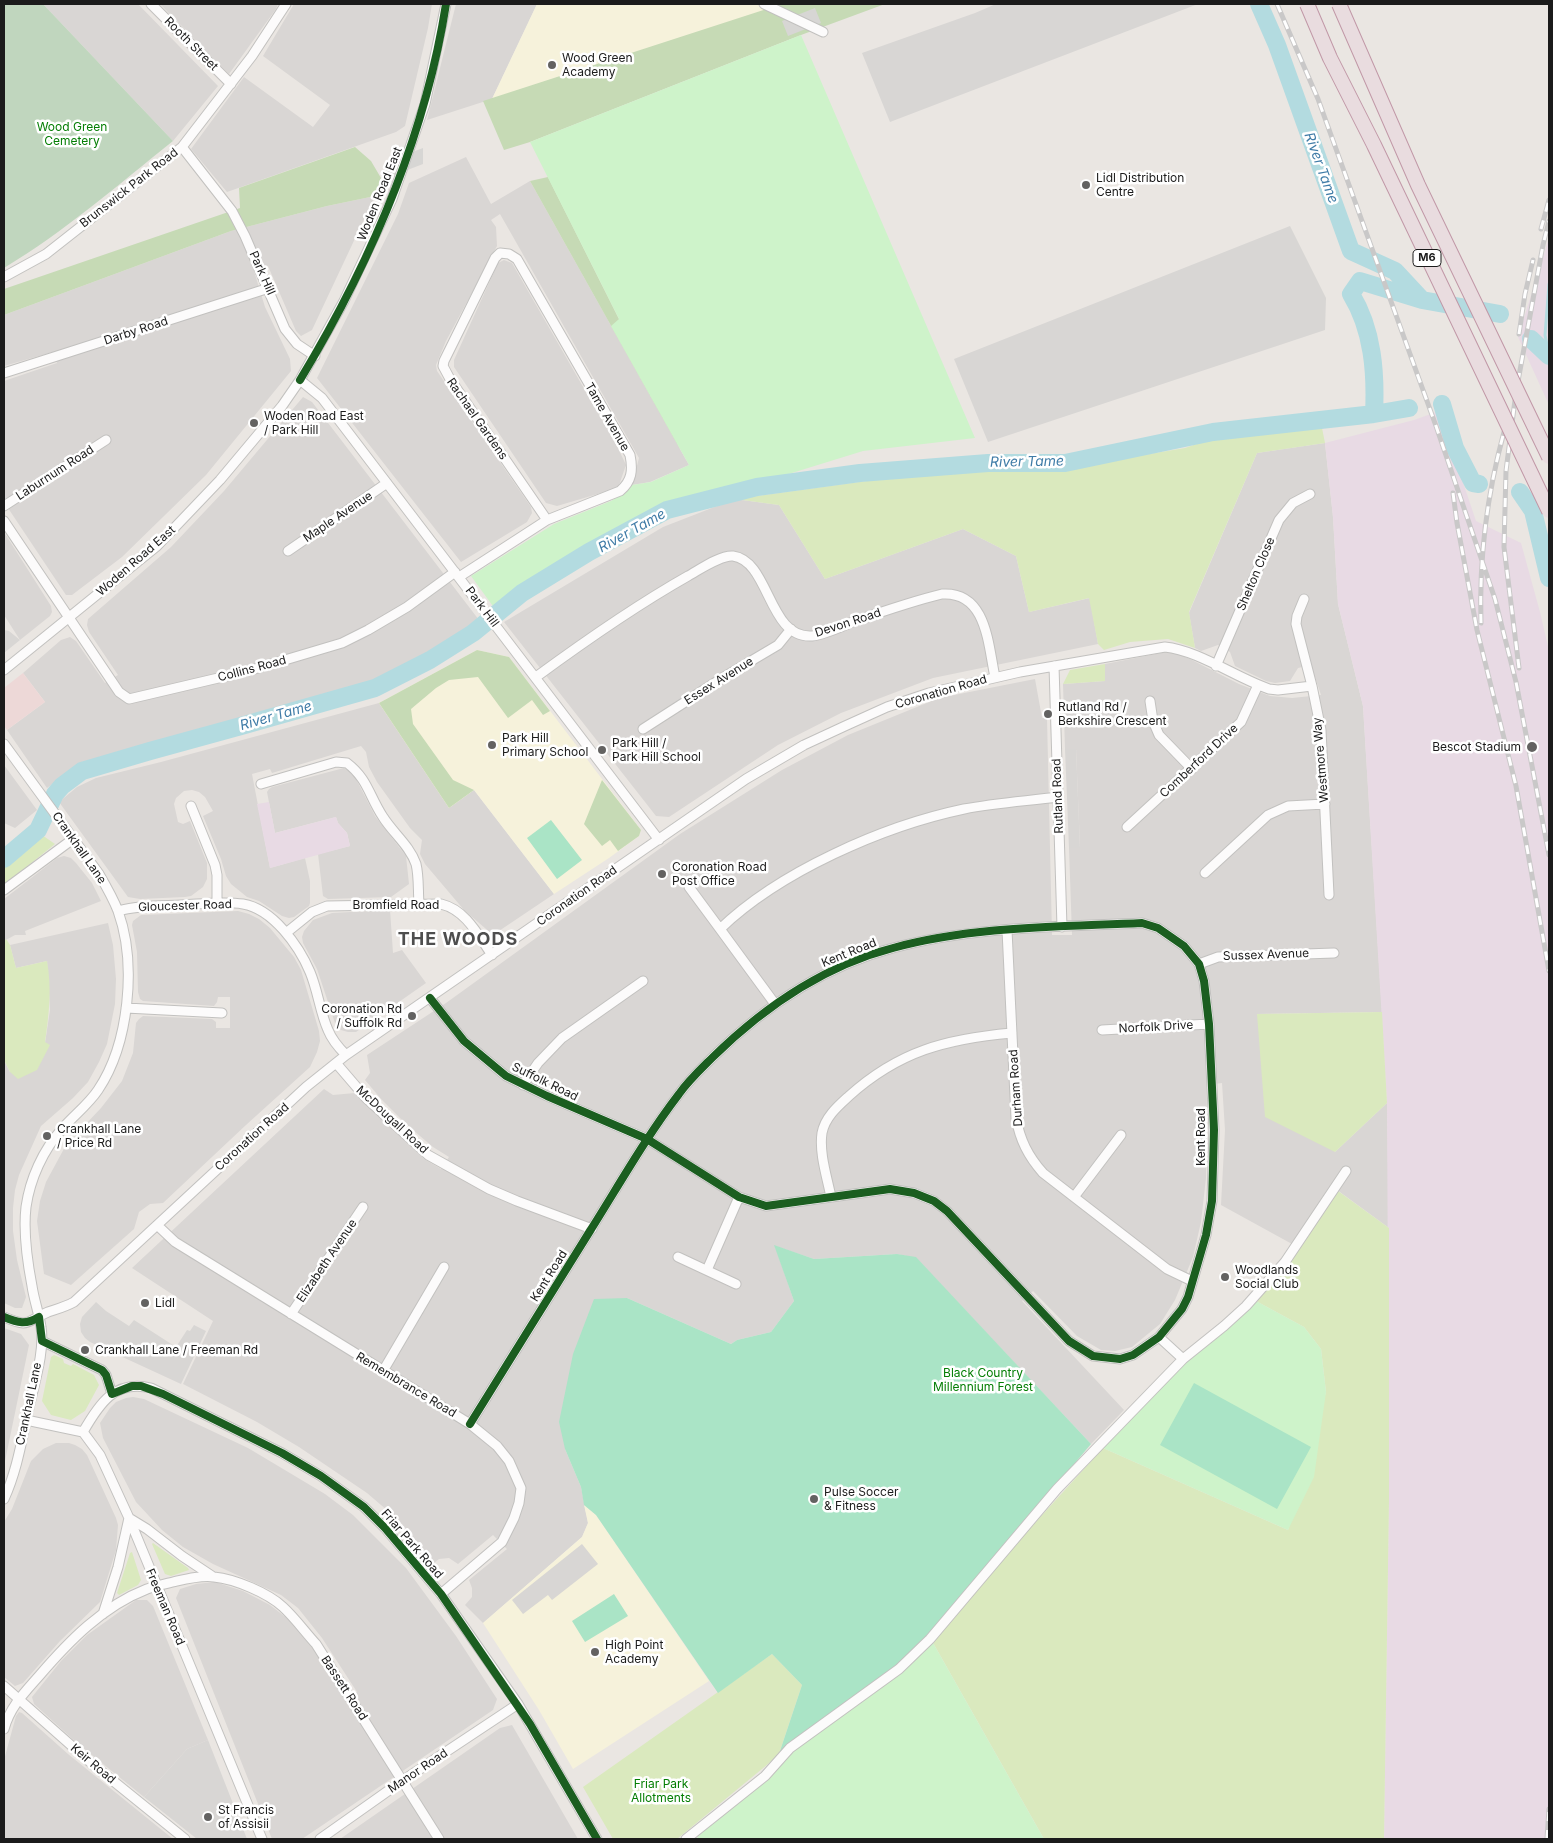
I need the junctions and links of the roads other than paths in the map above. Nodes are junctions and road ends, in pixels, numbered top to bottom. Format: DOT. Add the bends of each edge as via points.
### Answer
graph roads {
  1 [pos="151,4"];
  2 [pos="286,4"];
  3 [pos="446,4"];
  4 [pos="764,4"];
  5 [pos="1307,4"];
  6 [pos="1339,4"];
  7 [pos="823,32"];
  8 [pos="231,84"];
  9 [pos="182,147"];
  10 [pos="495,258"];
  11 [pos="4,277"];
  12 [pos="269,288"];
  13 [pos="315,356"];
  14 [pos="4,373"];
  15 [pos="300,380"];
  16 [pos="106,440"];
  17 [pos="1549,457"];
  18 [pos="387,483"];
  19 [pos="1310,494"];
  20 [pos="4,506"];
  21 [pos="1549,511"];
  22 [pos="4,520"];
  23 [pos="548,520"];
  24 [pos="288,551"];
  25 [pos="457,574"];
  26 [pos="1304,599"];
  27 [pos="69,617"];
  28 [pos="792,629"];
  29 [pos="1054,666"];
  30 [pos="1216,666"];
  31 [pos="4,670"];
  32 [pos="536,677"];
  33 [pos="995,677"];
  34 [pos="1258,685"];
  35 [pos="1312,686"];
  36 [pos="1150,701"];
  37 [pos="644,729"];
  38 [pos="4,744"];
  39 [pos="1192,769"];
  40 [pos="261,784"];
  41 [pos="1058,798"];
  42 [pos="1325,804"];
  43 [pos="191,806"];
  44 [pos="1128,827"];
  45 [pos="73,839"];
  46 [pos="659,840"];
  47 [pos="1205,873"];
  48 [pos="689,887"];
  49 [pos="4,890"];
  50 [pos="1329,895"];
  51 [pos="419,903"];
  52 [pos="217,904"];
  53 [pos="118,911"];
  54 [pos="1062,927"];
  55 [pos="720,929"];
  56 [pos="1007,930"];
  57 [pos="286,933"];
  58 [pos="1334,953"];
  59 [pos="492,955"];
  60 [pos="1199,964"];
  61 [pos="643,982"];
  62 [pos="430,998"];
  63 [pos="775,1004"];
  64 [pos="126,1008"];
  65 [pos="222,1013"];
  66 [pos="1209,1024"];
  67 [pos="1102,1030"];
  68 [pos="1012,1033"];
  69 [pos="346,1055"];
  70 [pos="336,1063"];
  71 [pos="523,1085"];
  72 [pos="1122,1135"];
  73 [pos="647,1140"];
  74 [pos="1346,1171"];
  75 [pos="739,1197"];
  76 [pos="831,1197"];
  77 [pos="1074,1197"];
  78 [pos="363,1207"];
  79 [pos="157,1225"];
  80 [pos="592,1229"];
  81 [pos="678,1257"];
  82 [pos="444,1267"];
  83 [pos="707,1270"];
  84 [pos="1192,1281"];
  85 [pos="736,1284"];
  86 [pos="291,1314"];
  87 [pos="4,1316"];
  88 [pos="39,1317"];
  89 [pos="1159,1337"];
  90 [pos="42,1341"];
  91 [pos="1183,1359"];
  92 [pos="383,1371"];
  93 [pos="112,1394"];
  94 [pos="26,1420"];
  95 [pos="470,1424"];
  96 [pos="83,1432"];
  97 [pos="4,1499"];
  98 [pos="129,1518"];
  99 [pos="212,1576"];
  100 [pos="157,1586"];
  101 [pos="441,1594"];
  102 [pos="103,1614"];
  103 [pos="4,1686"];
  104 [pos="18,1700"];
  105 [pos="518,1704"];
  106 [pos="4,1729"];
  107 [pos="402,1781"];
  108 [pos="185,1839"];
  109 [pos="262,1839"];
  110 [pos="320,1839"];
  111 [pos="439,1839"];
  112 [pos="597,1839"];
  113 [pos="686,1839"];
  1 -- 8 [label="street, Rooth Street"];
  2 -- 8 [label="street, Brunswick Park Road"];
  3 -- 13 [label="street, Woden Road East" via="425,104 392,199"];
  4 -- 7 [label="street"];
  5 -- 21 [label="highway, M6, bridge" via="1330,58"];
  6 -- 17 [label="highway, M6, bridge" via="1418,186"];
  8 -- 9 [label="street, Brunswick Park Road"];
  9 -- 11 [label="street, Brunswick Park Road" via="46,254"];
  9 -- 12 [label="street, Park Hill" via="232,212"];
  10 -- 23 [label="street, Rachael Gardens" via="443,366"];
  10 -- 23 [label="street, Tame Avenue" via="500,253 517,259 630,455 631,474 626,487"];
  12 -- 13 [label="street, Park Hill" via="291,338"];
  12 -- 14 [label="street, Darby Road"];
  13 -- 15 [label="street, Woden Road East"];
  15 -- 18 [label="street, Park Hill" via="322,398"];
  15 -- 27 [label="street, Woden Road East" via="220,480 157,546"];
  16 -- 20 [label="street, Laburnum Road"];
  18 -- 24 [label="street, Maple Avenue"];
  18 -- 25 [label="street, Park Hill"];
  19 -- 30 [label="street, Shelton Close" via="1293,503 1279,520"];
  22 -- 27 [label="street, Collins Road"];
  23 -- 25 [label="street, Tame Avenue"];
  25 -- 27 [label="street, Collins Road" via="407,607 342,643 248,672 129,699 119,692"];
  25 -- 32 [label="street, Park Hill"];
  26 -- 35 [label="street, Westmore Way" via="1296,624"];
  27 -- 31 [label="street, Woden Road East"];
  28 -- 32 [label="street" via="775,610 748,564 733,556 709,564 627,612"];
  28 -- 33 [label="street, Devon Road" via="812,636 934,596 956,595 968,600 980,614"];
  28 -- 37 [label="street, Essex Avenue" via="778,645"];
  29 -- 30 [label="street, Coronation Road" via="1165,647"];
  29 -- 33 [label="street, Coronation Road"];
  29 -- 41 [label="street, Rutland Road"];
  30 -- 34 [label="street, Coronation Road"];
  32 -- 46 [label="street, Park Hill"];
  33 -- 46 [label="street, Coronation Road" via="912,698 804,745 746,780"];
  34 -- 35 [label="street, Coronation Road" via="1278,690"];
  34 -- 39 [label="street, Comberford Drive" via="1240,722"];
  35 -- 42 [label="street, Westmore Way" via="1321,730"];
  36 -- 39 [label="street" via="1159,735"];
  38 -- 45 [label="street, Crankhall Lane"];
  39 -- 44 [label="street, Comberford Drive"];
  40 -- 51 [label="street" via="336,762 347,762 362,776 383,817 412,856 416,865"];
  41 -- 54 [label="street, Rutland Road"];
  41 -- 55 [label="street" via="963,809 880,834 786,880 745,907"];
  42 -- 47 [label="street" via="1288,806 1268,815"];
  42 -- 50 [label="street, Westmore Way"];
  43 -- 52 [label="street" via="215,865"];
  45 -- 49 [label="street"];
  45 -- 53 [label="street, Crankhall Lane" via="99,874"];
  46 -- 59 [label="street, Coronation Road"];
  48 -- 55 [label="street"];
  51 -- 57 [label="street, Bromfield Road" via="327,906 312,912"];
  51 -- 59 [label="street, Bromfield Road" via="451,906 460,912"];
  52 -- 53 [label="street, Gloucester Road" via="139,907"];
  52 -- 57 [label="street, Gloucester Road" via="252,906 270,917"];
  53 -- 64 [label="street, Crankhall Lane" via="127,966"];
  54 -- 56 [label="street, Kent Road"];
  54 -- 60 [label="street, Kent Road" via="1142,922 1158,928 1184,946"];
  55 -- 63 [label="street"];
  56 -- 63 [label="street, Kent Road" via="962,934 872,954 813,980"];
  56 -- 68 [label="street, Durham Road"];
  57 -- 69 [label="street, Gloucester Road" via="311,973 328,1030"];
  58 -- 60 [label="street, Sussex Avenue" via="1218,957"];
  59 -- 62 [label="street, Coronation Road"];
  60 -- 66 [label="street, Kent Road"];
  61 -- 71 [label="street" via="562,1038 538,1063"];
  62 -- 69 [label="street, Coronation Road"];
  62 -- 71 [label="street, Suffolk Road" via="476,1053"];
  63 -- 73 [label="street, Kent Road" via="729,1041 693,1077"];
  64 -- 65 [label="street"];
  64 -- 88 [label="street, Crankhall Lane" via="119,1044 102,1083 49,1146 32,1182 24,1227"];
  66 -- 67 [label="street, Norfolk Drive"];
  66 -- 84 [label="street, Kent Road" via="1214,1130 1212,1201"];
  68 -- 76 [label="street" via="944,1043 923,1050 882,1069 841,1103 822,1131 822,1151"];
  68 -- 77 [label="street, Durham Road" via="1018,1132 1031,1160"];
  69 -- 70 [label="street, Coronation Road"];
  70 -- 79 [label="street, Coronation Road"];
  70 -- 80 [label="street, McDougall Road" via="366,1098 428,1155 489,1190"];
  71 -- 73 [label="street, Suffolk Road"];
  72 -- 77 [label="street"];
  73 -- 75 [label="street, Kent Road"];
  73 -- 80 [label="street, Kent Road"];
  74 -- 91 [label="street" via="1285,1262 1246,1306"];
  75 -- 76 [label="street, Kent Road" via="766,1206"];
  75 -- 83 [label="street"];
  76 -- 89 [label="street, Kent Road" via="890,1189 914,1192 934,1201 947,1211 1058,1332 1094,1356 1120,1359 1133,1355"];
  77 -- 84 [label="street, Durham Road" via="1167,1269"];
  78 -- 86 [label="street, Elizabeth Avenue"];
  79 -- 86 [label="street, Remembrance Road" via="175,1242"];
  79 -- 88 [label="street, Coronation Road" via="74,1302"];
  80 -- 95 [label="street, Kent Road"];
  81 -- 83 [label="street"];
  82 -- 92 [label="street"];
  83 -- 85 [label="street"];
  84 -- 89 [label="street, Kent Road" via="1182,1309"];
  86 -- 92 [label="street, Remembrance Road"];
  87 -- 88 [label="street, Coronation Road" via="18,1323"];
  88 -- 90 [label="street, Crankhall Lane"];
  89 -- 91 [label="street"];
  90 -- 93 [label="street" via="102,1370"];
  90 -- 94 [label="street, Crankhall Lane"];
  91 -- 113 [label="street" via="1057,1489 924,1645 899,1669 790,1748 765,1776"];
  92 -- 95 [label="street, Remembrance Road"];
  93 -- 96 [label="street, Friar Park Road" via="101,1402"];
  93 -- 101 [label="street, Friar Park Road" via="132,1386 151,1388 298,1462 364,1507"];
  94 -- 96 [label="street"];
  94 -- 97 [label="street, Crankhall Lane"];
  95 -- 101 [label="street, Remembrance Road" via="509,1461 521,1488 519,1503 502,1542"];
  96 -- 98 [label="street, Freeman Road" via="100,1456"];
  98 -- 99 [label="street, Bassett Road"];
  98 -- 100 [label="street, Freeman Road"];
  98 -- 102 [label="street"];
  99 -- 100 [label="street, Bassett Road"];
  99 -- 107 [label="street, Bassett Road" via="263,1594 293,1617 316,1644"];
  100 -- 102 [label="street, Bassett Road"];
  100 -- 109 [label="street, Freeman Road"];
  101 -- 105 [label="street, Friar Park Road"];
  102 -- 104 [label="street, Bassett Road" via="71,1639"];
  103 -- 104 [label="street, Keir Road"];
  104 -- 106 [label="street, Bassett Road"];
  104 -- 108 [label="street, Keir Road"];
  105 -- 107 [label="street, Manor Road"];
  105 -- 112 [label="street, Friar Park Road"];
  107 -- 110 [label="street, Manor Road"];
  107 -- 111 [label="street, Bassett Road"];
}
